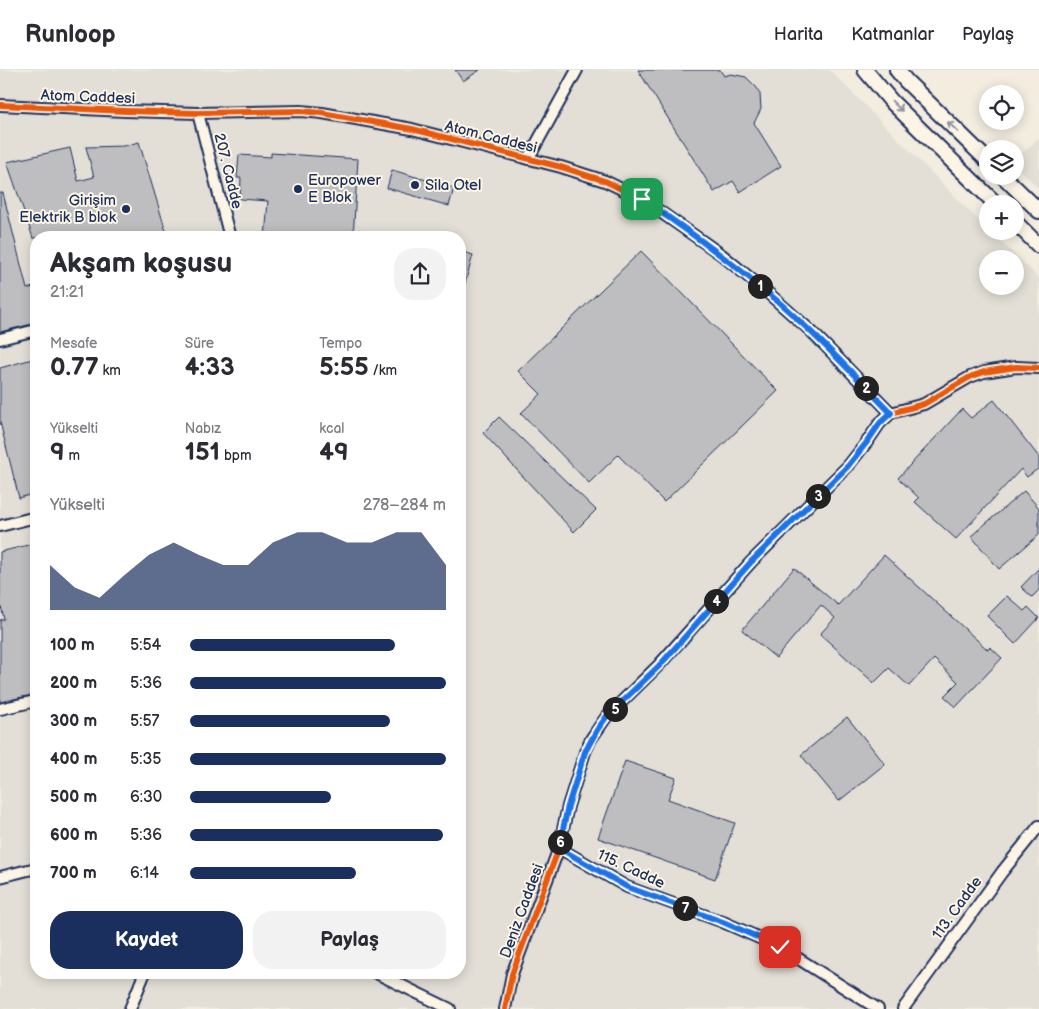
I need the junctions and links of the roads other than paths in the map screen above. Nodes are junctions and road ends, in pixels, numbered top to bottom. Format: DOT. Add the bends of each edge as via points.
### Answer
graph roads {
  1 [pos="577,70"];
  2 [pos="865,70"];
  3 [pos="897,70"];
  4 [pos="0,106"];
  5 [pos="198,112"];
  6 [pos="979,152"];
  7 [pos="528,159"];
  8 [pos="1012,185"];
  9 [pos="987,195"];
  10 [pos="1039,211"];
  11 [pos="228,231"];
  12 [pos="1024,231"];
  13 [pos="1039,246"];
  14 [pos="30,332"];
  15 [pos="0,340"];
  16 [pos="1039,368"];
  17 [pos="891,413"];
  18 [pos="30,518"];
  19 [pos="0,524"];
  20 [pos="30,701"];
  21 [pos="0,708"];
  22 [pos="1039,826"];
  23 [pos="559,848"];
  24 [pos="30,870"];
  25 [pos="0,877"];
  26 [pos="142,979"];
  27 [pos="388,979"];
  28 [pos="130,1009"];
  29 [pos="450,1009"];
  30 [pos="504,1009"];
  31 [pos="878,1009"];
  32 [pos="903,1009"];
  1 -- 7 [label="street"];
  2 -- 9 [label="highway, one-way" via="892,102"];
  6 -- 3 [label="highway, one-way"];
  4 -- 5 [label="street, Atom Caddesi"];
  5 -- 7 [label="street, Atom Caddesi" via="301,111 341,115"];
  5 -- 11 [label="street, 207. Cadde"];
  7 -- 17 [label="street, Atom Caddesi" via="625,190 684,227 812,332"];
  8 -- 10 [label="highway"];
  12 -- 13 [label="highway"];
  14 -- 15 [label="street"];
  16 -- 17 [label="street" via="1016,367 970,376 924,404"];
  17 -- 23 [label="street, Deniz Caddesi" via="848,466 751,562 660,665 607,716 585,752"];
  18 -- 19 [label="street"];
  20 -- 21 [label="street"];
  22 -- 32 [label="street, 113. Cadde"];
  23 -- 30 [label="street, Deniz Caddesi" via="512,974"];
  23 -- 31 [label="street, 115. Cadde" via="627,887 780,947"];
  24 -- 25 [label="street"];
  26 -- 28 [label="street"];
  27 -- 29 [label="street"];
}
